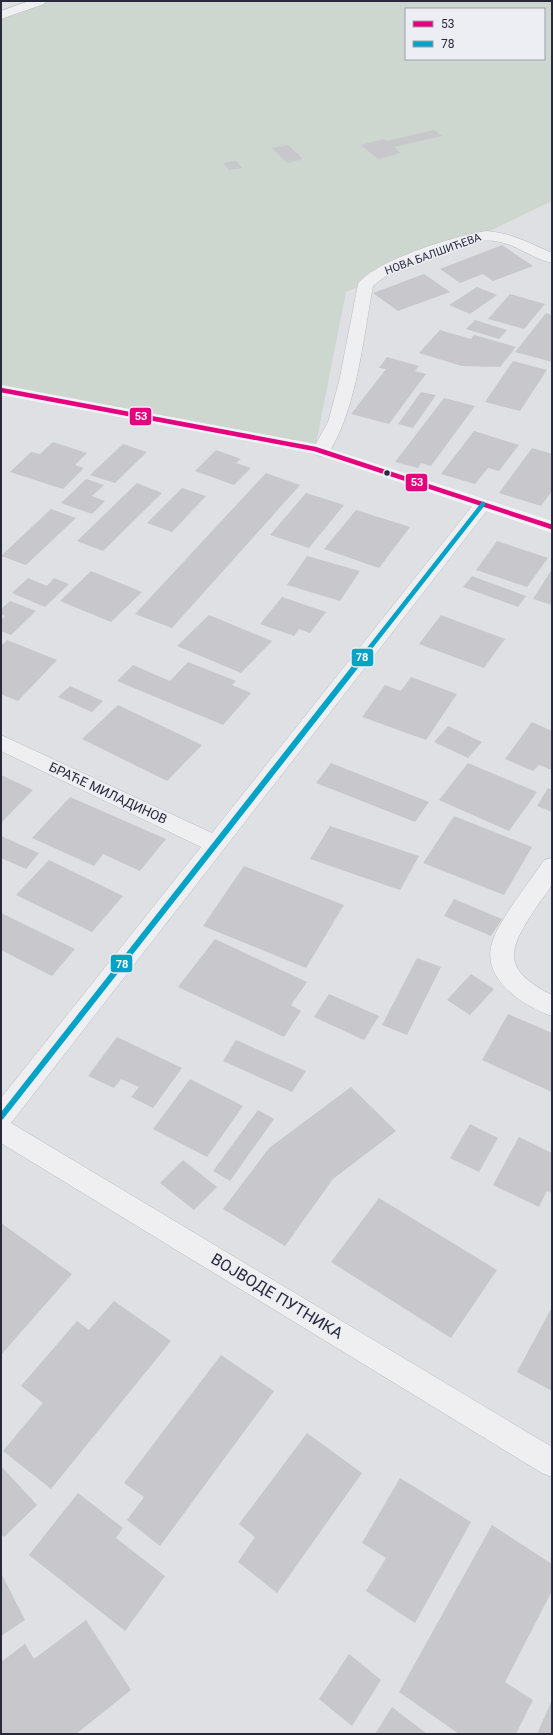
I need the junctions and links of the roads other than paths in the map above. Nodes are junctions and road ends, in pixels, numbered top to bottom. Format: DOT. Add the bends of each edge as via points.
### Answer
graph roads {
  1 [pos="40,1"];
  2 [pos="1,15"];
  3 [pos="552,259"];
  4 [pos="1,390"];
  5 [pos="321,451"];
  6 [pos="483,504"];
  7 [pos="552,527"];
  8 [pos="1,742"];
  9 [pos="215,844"];
  10 [pos="552,866"];
  11 [pos="552,1006"];
  12 [pos="1,1117"];
  13 [pos="1,1130"];
  14 [pos="552,1463"];
  1 -- 2 [label="street"];
  3 -- 5 [label="street, НОВА БАЛШИЋЕВА" via="498,235 486,235 394,266 372,278 366,284 347,382 336,422"];
  4 -- 5 [label="street"];
  5 -- 6 [label="street"];
  6 -- 7 [label="street"];
  6 -- 9 [label="street"];
  8 -- 9 [label="street, БРАЋЕ МИЛАДИНОВ"];
  9 -- 12 [label="street"];
  10 -- 11 [label="street" via="503,942 504,962 512,981 526,993"];
  13 -- 14 [label="street, ВОЈВОДЕ ПУТНИКА"];
}
